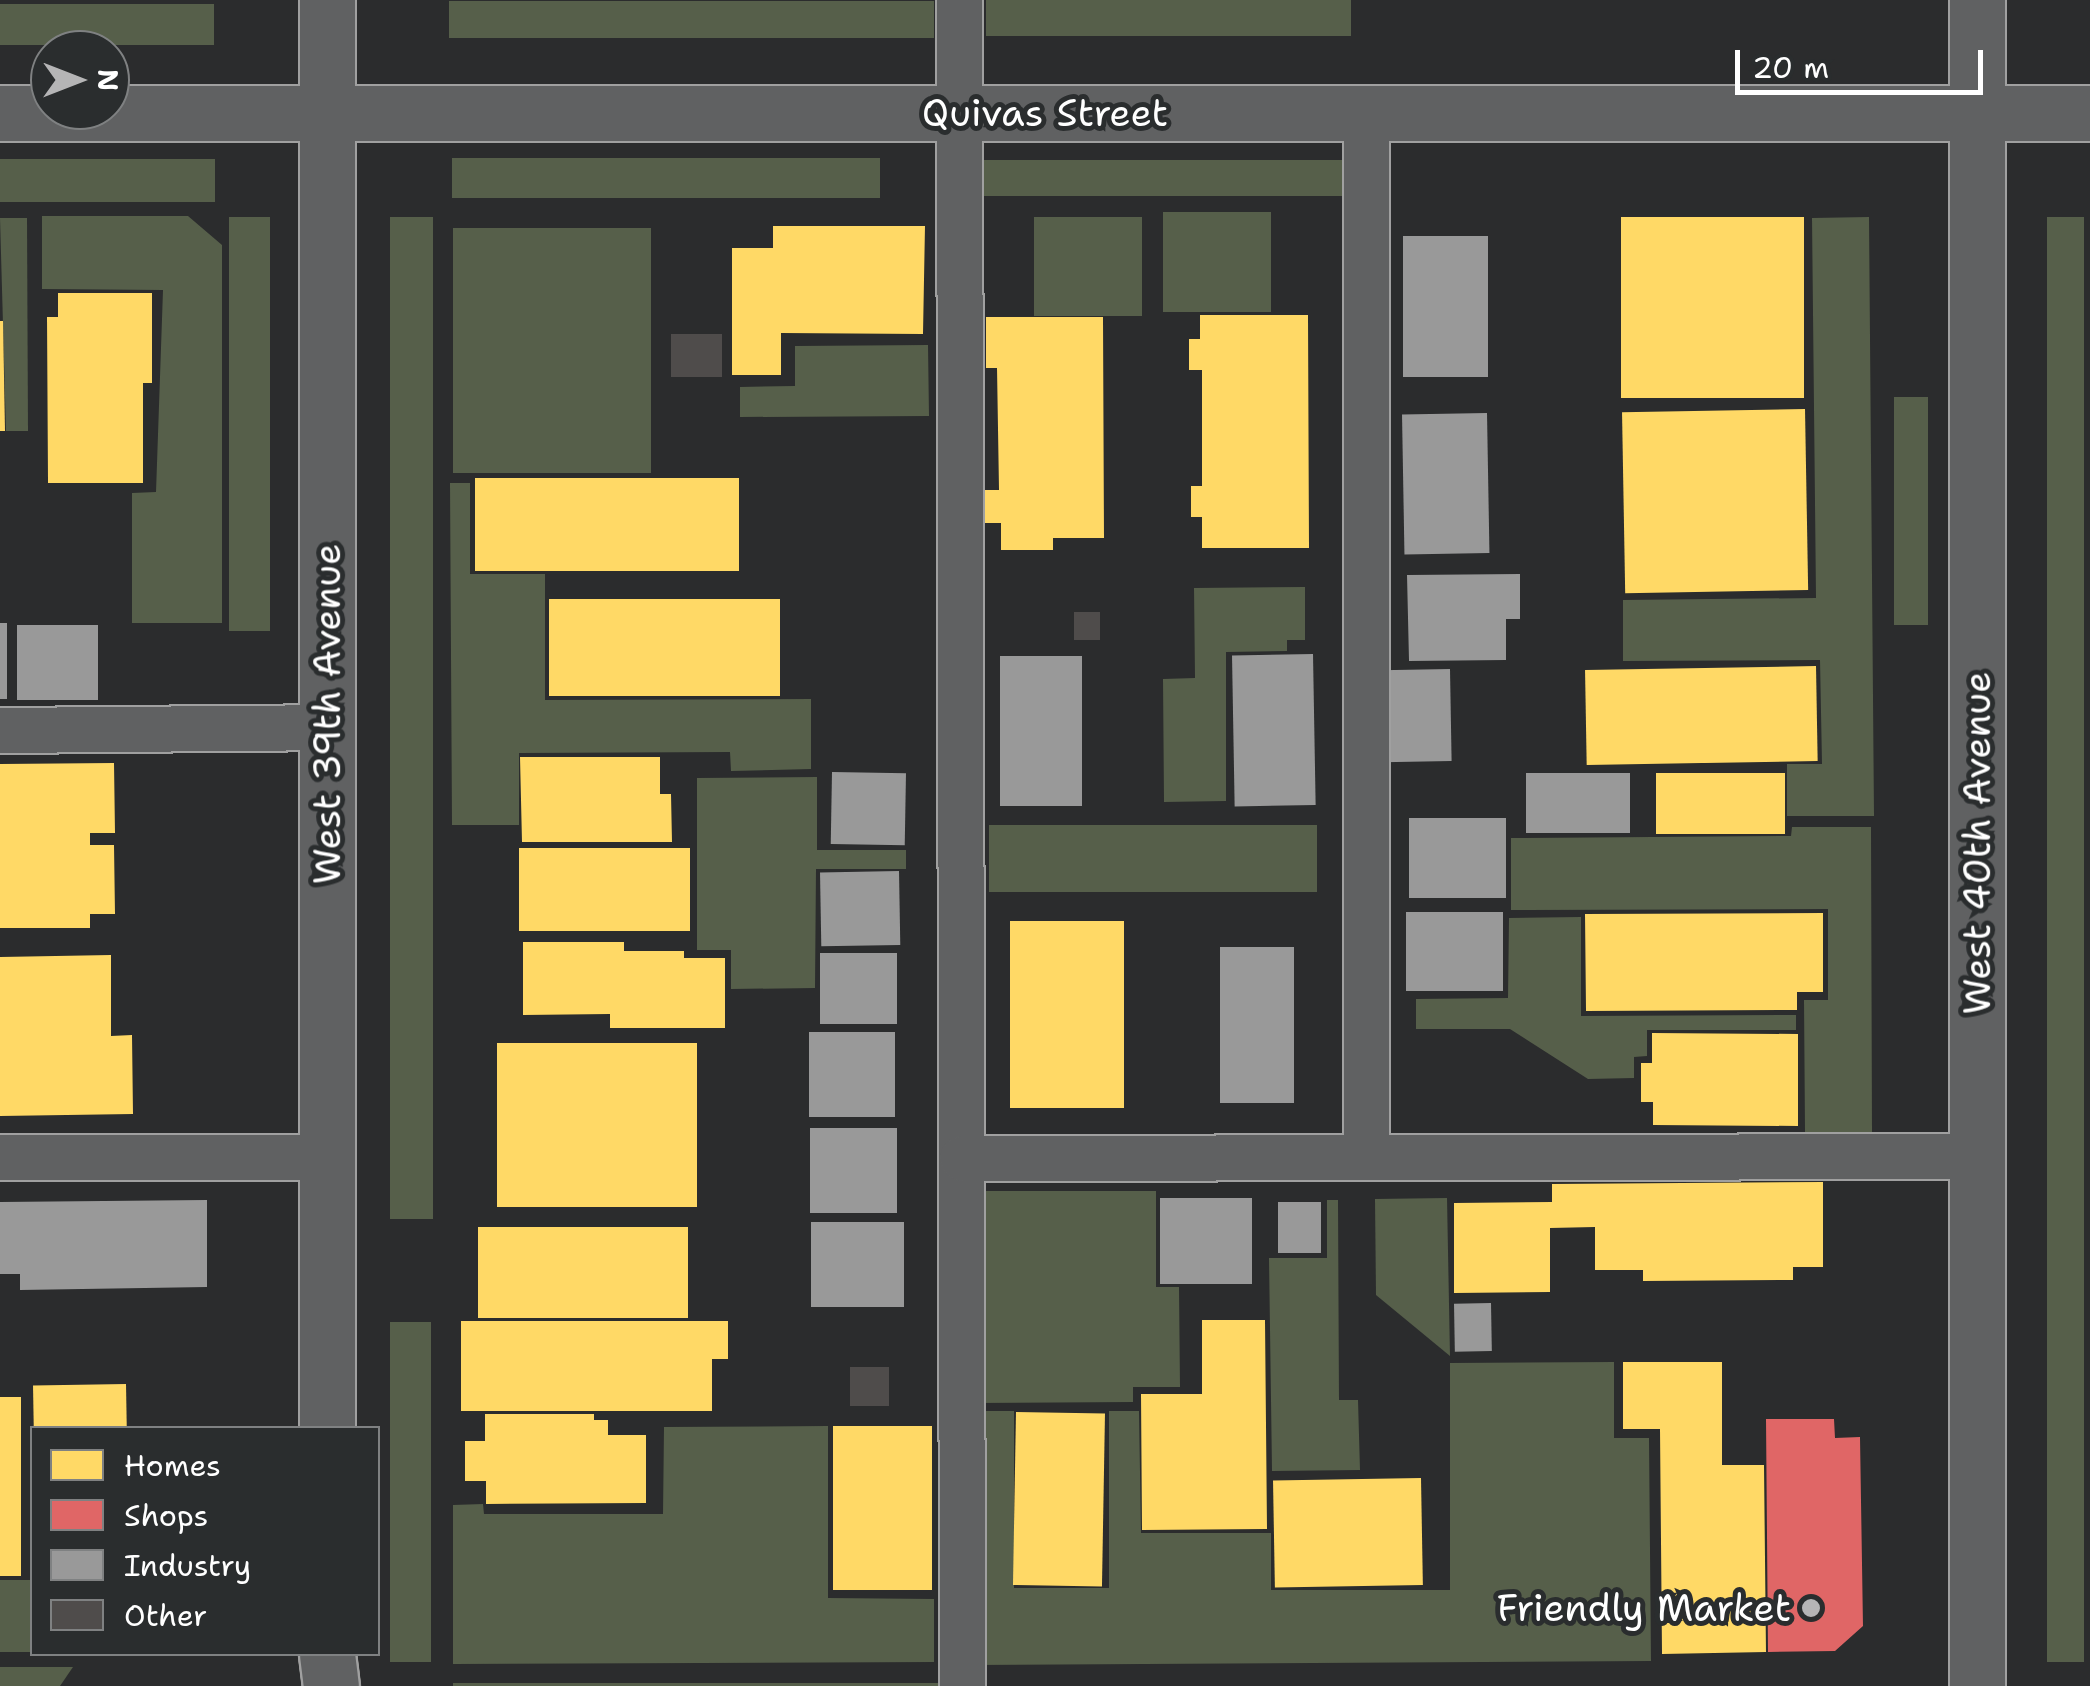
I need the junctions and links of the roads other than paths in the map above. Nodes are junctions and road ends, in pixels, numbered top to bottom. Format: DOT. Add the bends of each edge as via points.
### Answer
graph roads {
  1 [pos="328,0"];
  2 [pos="959,0"];
  3 [pos="1978,0"];
  4 [pos="0,113"];
  5 [pos="328,113"];
  6 [pos="959,113"];
  7 [pos="1366,113"];
  8 [pos="1978,113"];
  9 [pos="2090,113"];
  10 [pos="328,727"];
  11 [pos="0,730"];
  12 [pos="1978,1156"];
  13 [pos="0,1157"];
  14 [pos="328,1157"];
  15 [pos="1366,1157"];
  16 [pos="962,1158"];
  17 [pos="328,1426"];
  18 [pos="328,1656"];
  19 [pos="331,1686"];
  20 [pos="962,1686"];
  21 [pos="1978,1686"];
  1 -- 5 [label="street, West 39th Avenue"];
  2 -- 6 [label="lane"];
  3 -- 8 [label="street, West 40th Avenue"];
  4 -- 5 [label="street, Quivas Street"];
  5 -- 6 [label="street, Quivas Street"];
  5 -- 10 [label="street, West 39th Avenue"];
  6 -- 7 [label="street, Quivas Street"];
  6 -- 16 [label="lane"];
  7 -- 8 [label="street, Quivas Street"];
  7 -- 15 [label="lane"];
  8 -- 9 [label="street, Quivas Street"];
  8 -- 12 [label="street, West 40th Avenue"];
  10 -- 11 [label="lane"];
  10 -- 14 [label="street, West 39th Avenue"];
  12 -- 15 [label="lane"];
  12 -- 21 [label="street, West 40th Avenue"];
  13 -- 14 [label="lane"];
  14 -- 17 [label="street, West 39th Avenue"];
  15 -- 16 [label="lane"];
  16 -- 20 [label="lane"];
  18 -- 19 [label="street"];
}
